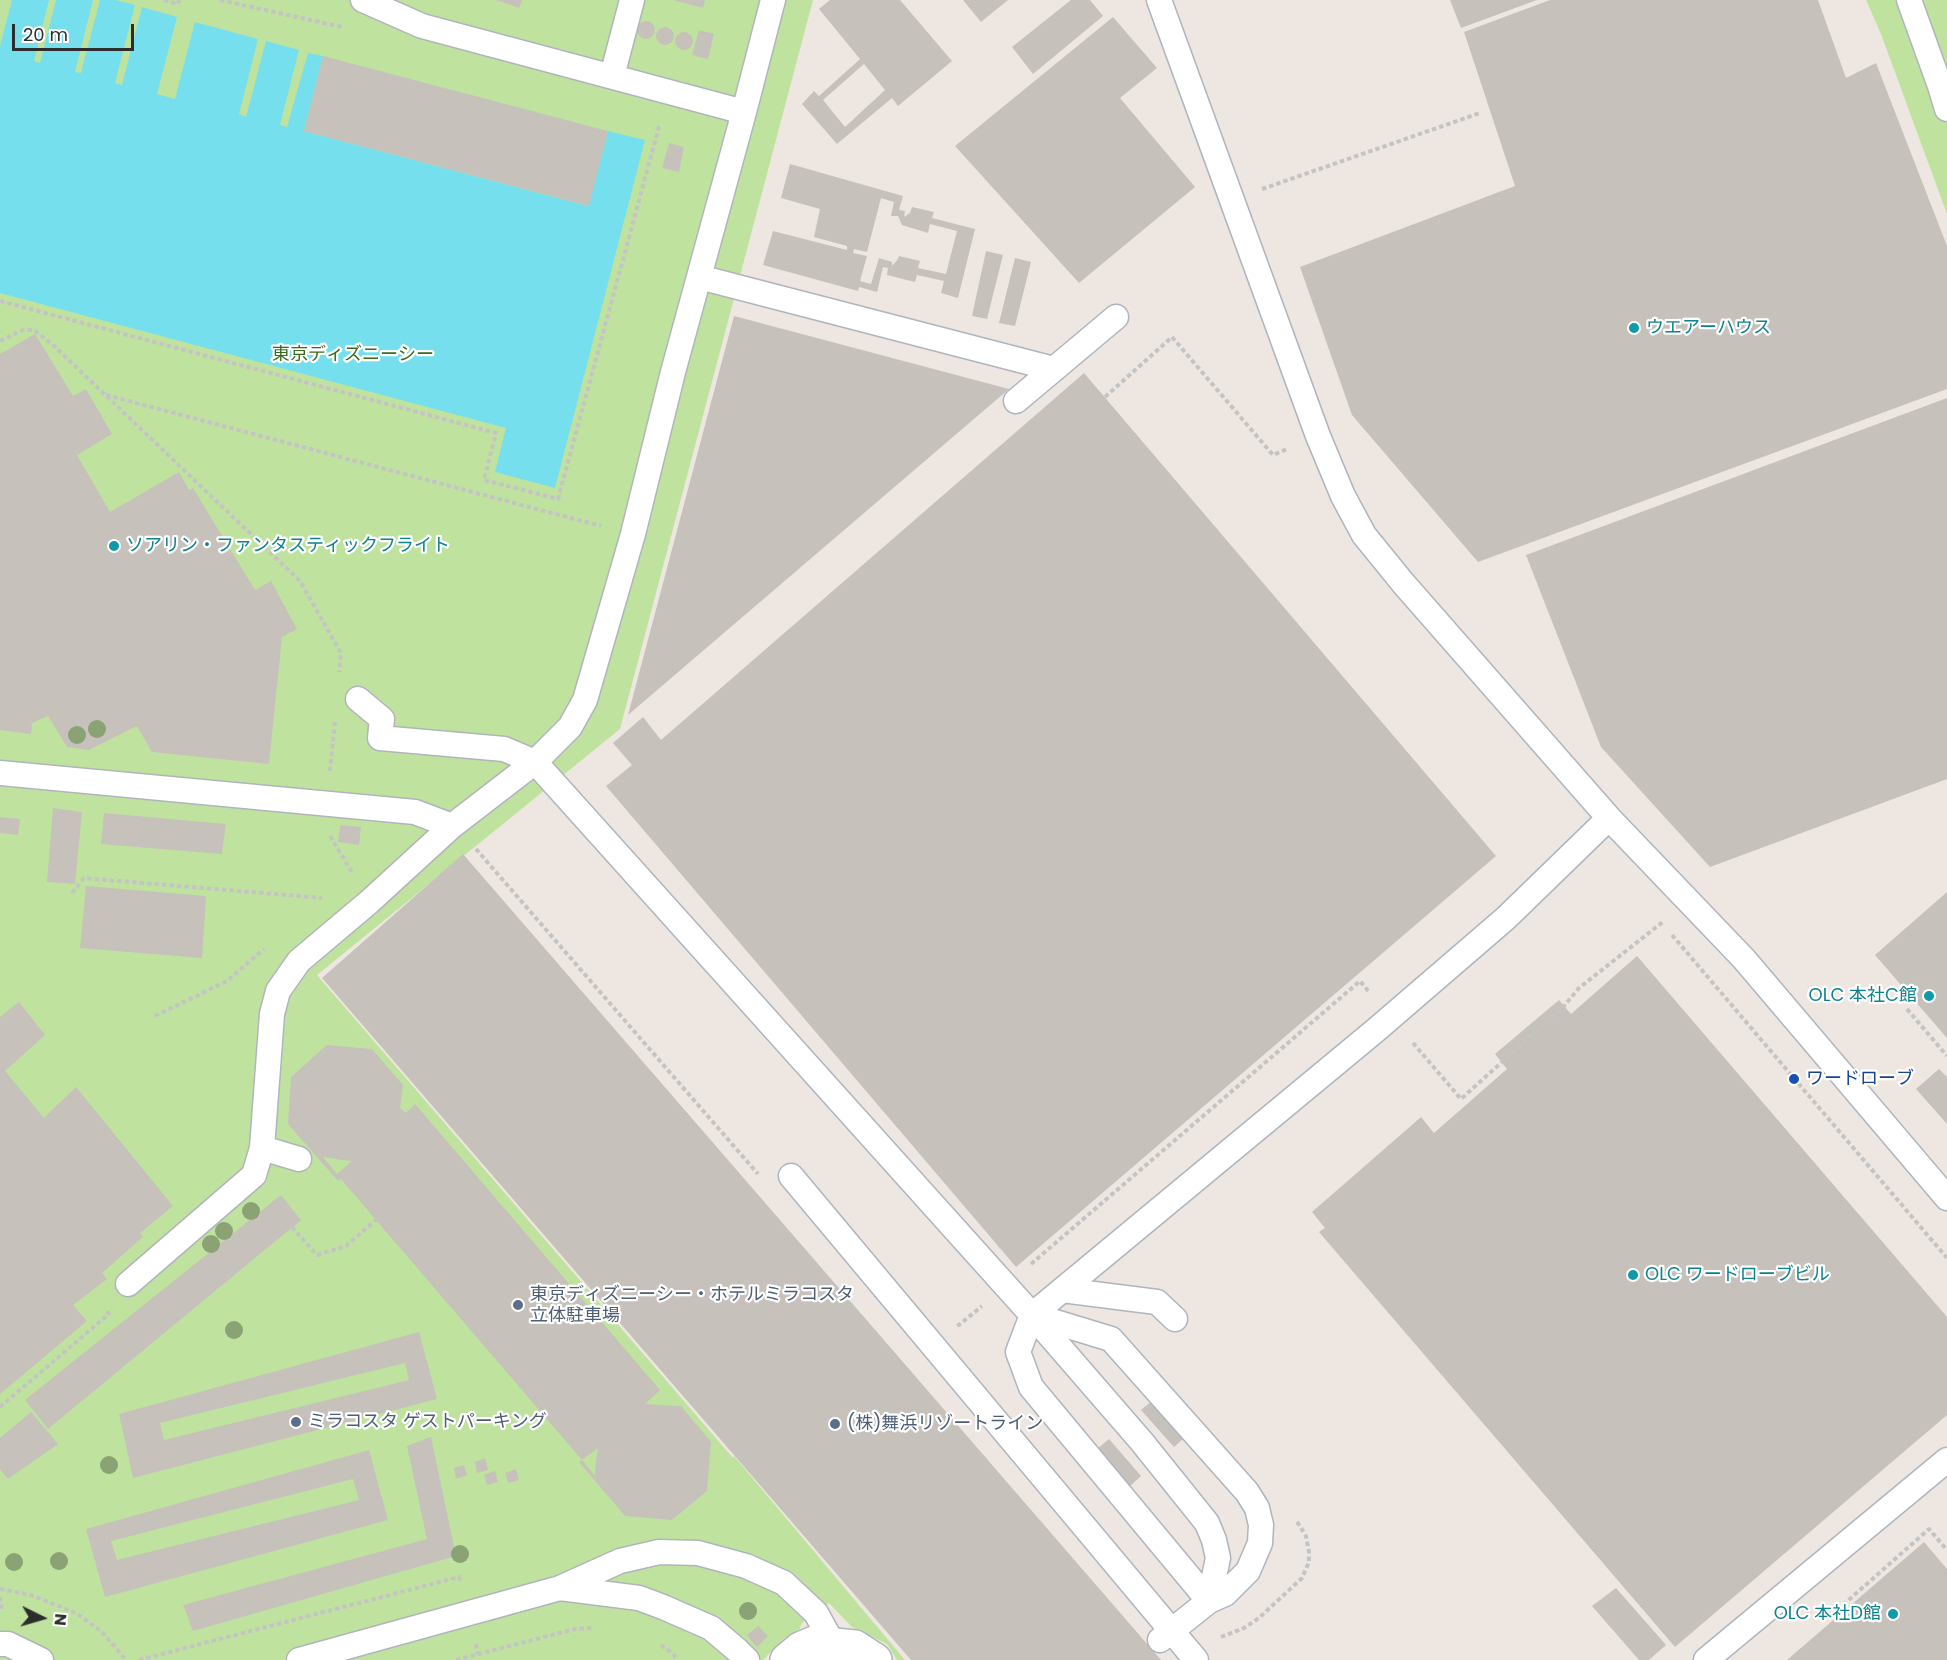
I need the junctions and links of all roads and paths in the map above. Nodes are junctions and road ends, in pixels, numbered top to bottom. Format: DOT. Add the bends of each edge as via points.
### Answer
graph roads {
  1 [pos="164,0"];
  2 [pos="179,0"];
  3 [pos="220,0"];
  4 [pos="363,0"];
  5 [pos="632,0"];
  6 [pos="773,0"];
  7 [pos="1159,0"];
  8 [pos="1909,0"];
  9 [pos="347,28"];
  10 [pos="612,76"];
  11 [pos="1947,109"];
  12 [pos="744,112"];
  13 [pos="1480,113"];
  14 [pos="661,116"];
  15 [pos="1261,189"];
  16 [pos="699,277"];
  17 [pos="0,301"];
  18 [pos="1116,318"];
  19 [pos="0,341"];
  20 [pos="1054,369"];
  21 [pos="106,395"];
  22 [pos="1105,397"];
  23 [pos="1016,401"];
  24 [pos="1318,436"];
  25 [pos="633,534"];
  26 [pos="339,676"];
  27 [pos="358,699"];
  28 [pos="336,712"];
  29 [pos="535,762"];
  30 [pos="0,773"];
  31 [pos="327,804"];
  32 [pos="1609,818"];
  33 [pos="452,826"];
  34 [pos="474,846"];
  35 [pos="353,874"];
  36 [pos="1675,887"];
  37 [pos="72,893"];
  38 [pos="325,898"];
  39 [pos="1661,923"];
  40 [pos="1736,950"];
  41 [pos="1704,975"];
  42 [pos="1908,1009"];
  43 [pos="1391,1017"];
  44 [pos="1947,1056"];
  45 [pos="262,1148"];
  46 [pos="299,1159"];
  47 [pos="791,1176"];
  48 [pos="765,1181"];
  49 [pos="1947,1198"];
  50 [pos="376,1220"];
  51 [pos="292,1227"];
  52 [pos="1947,1258"];
  53 [pos="128,1284"];
  54 [pos="1006,1286"];
  55 [pos="1062,1290"];
  56 [pos="103,1306"];
  57 [pos="1032,1315"];
  58 [pos="952,1316"];
  59 [pos="1175,1319"];
  60 [pos="0,1407"];
  61 [pos="1947,1460"];
  62 [pos="1947,1550"];
  63 [pos="560,1588"];
  64 [pos="0,1589"];
  65 [pos="1209,1600"];
  66 [pos="1842,1605"];
  67 [pos="603,1627"];
  68 [pos="1166,1636"];
  69 [pos="656,1641"];
  70 [pos="0,1644"];
  71 [pos="833,1644"];
  72 [pos="41,1660"];
  73 [pos="126,1660"];
  74 [pos="300,1660"];
  75 [pos="456,1660"];
  76 [pos="678,1660"];
  77 [pos="747,1660"];
  78 [pos="787,1660"];
  79 [pos="875,1660"];
  80 [pos="1196,1660"];
  81 [pos="1706,1660"];
  1 -- 2 [label="path" via="178,4"];
  3 -- 9 [label="path"];
  4 -- 10 [label="lane" via="422,26"];
  5 -- 10 [label="lane"];
  6 -- 12 [label="lane"];
  7 -- 24 [label="lane"];
  8 -- 11 [label="lane"];
  10 -- 12 [label="lane"];
  12 -- 16 [label="lane"];
  13 -- 15 [label="path"];
  14 -- 17 [label="path" via="558,499 484,480 496,433"];
  16 -- 20 [label="lane"];
  16 -- 25 [label="lane"];
  18 -- 20 [label="lane"];
  19 -- 21 [label="path" via="23,330 34,330"];
  20 -- 23 [label="lane"];
  21 -- 25 [label="path"];
  21 -- 26 [label="path" via="300,580 341,653"];
  22 -- 24 [label="path" via="1172,337 1273,455"];
  24 -- 32 [label="lane" via="1364,535"];
  25 -- 29 [label="lane" via="585,700 570,727"];
  27 -- 29 [label="lane" via="382,719 380,738 504,748"];
  28 -- 31 [label="path"];
  29 -- 33 [label="lane"];
  29 -- 54 [label="lane"];
  30 -- 31 [label="lane"];
  31 -- 33 [label="lane" via="415,812"];
  31 -- 35 [label="path" via="324,826"];
  32 -- 36 [label="lane"];
  32 -- 43 [label="lane" via="1506,918"];
  33 -- 45 [label="lane" via="299,961 278,992 272,1014"];
  34 -- 48 [label="path"];
  36 -- 39 [label="path" via="1666,919"];
  36 -- 40 [label="lane"];
  37 -- 38 [label="path" via="84,878"];
  39 -- 41 [label="path"];
  39 -- 43 [label="path" via="1579,988 1461,1099"];
  40 -- 41 [label="path"];
  40 -- 49 [label="lane"];
  41 -- 52 [label="path"];
  42 -- 44 [label="path"];
  43 -- 54 [label="path" via="1360,981"];
  43 -- 55 [label="lane"];
  45 -- 46 [label="lane"];
  45 -- 53 [label="lane" via="254,1175"];
  47 -- 68 [label="lane"];
  50 -- 51 [label="path" via="346,1246 317,1255"];
  54 -- 57 [label="lane"];
  54 -- 58 [label="path" via="959,1325"];
  55 -- 57 [label="lane"];
  55 -- 59 [label="lane" via="1156,1302"];
  56 -- 60 [label="path" via="109,1314"];
  57 -- 65 [label="lane" via="1207,1522 1218,1558"];
  57 -- 65 [label="lane" via="1018,1352 1031,1387"];
  57 -- 65 [label="lane" via="1111,1339 1257,1508 1260,1543 1248,1571 1225,1594"];
  61 -- 81 [label="lane"];
  62 -- 66 [label="path" via="1929,1529"];
  63 -- 71 [label="lane" via="620,1561 659,1552 698,1553 746,1566 784,1583 816,1612"];
  63 -- 74 [label="lane"];
  63 -- 77 [label="lane" via="639,1598 655,1604 711,1628"];
  64 -- 73 [label="path" via="31,1595 76,1613 102,1632"];
  65 -- 68 [label="lane"];
  67 -- 75 [label="path" via="575,1629"];
  68 -- 80 [label="lane"];
  69 -- 76 [label="path"];
  70 -- 72 [label="lane" via="9,1644"];
  71 -- 78 [label="street" via="814,1643"];
  71 -- 79 [label="street" via="855,1647"];
}
